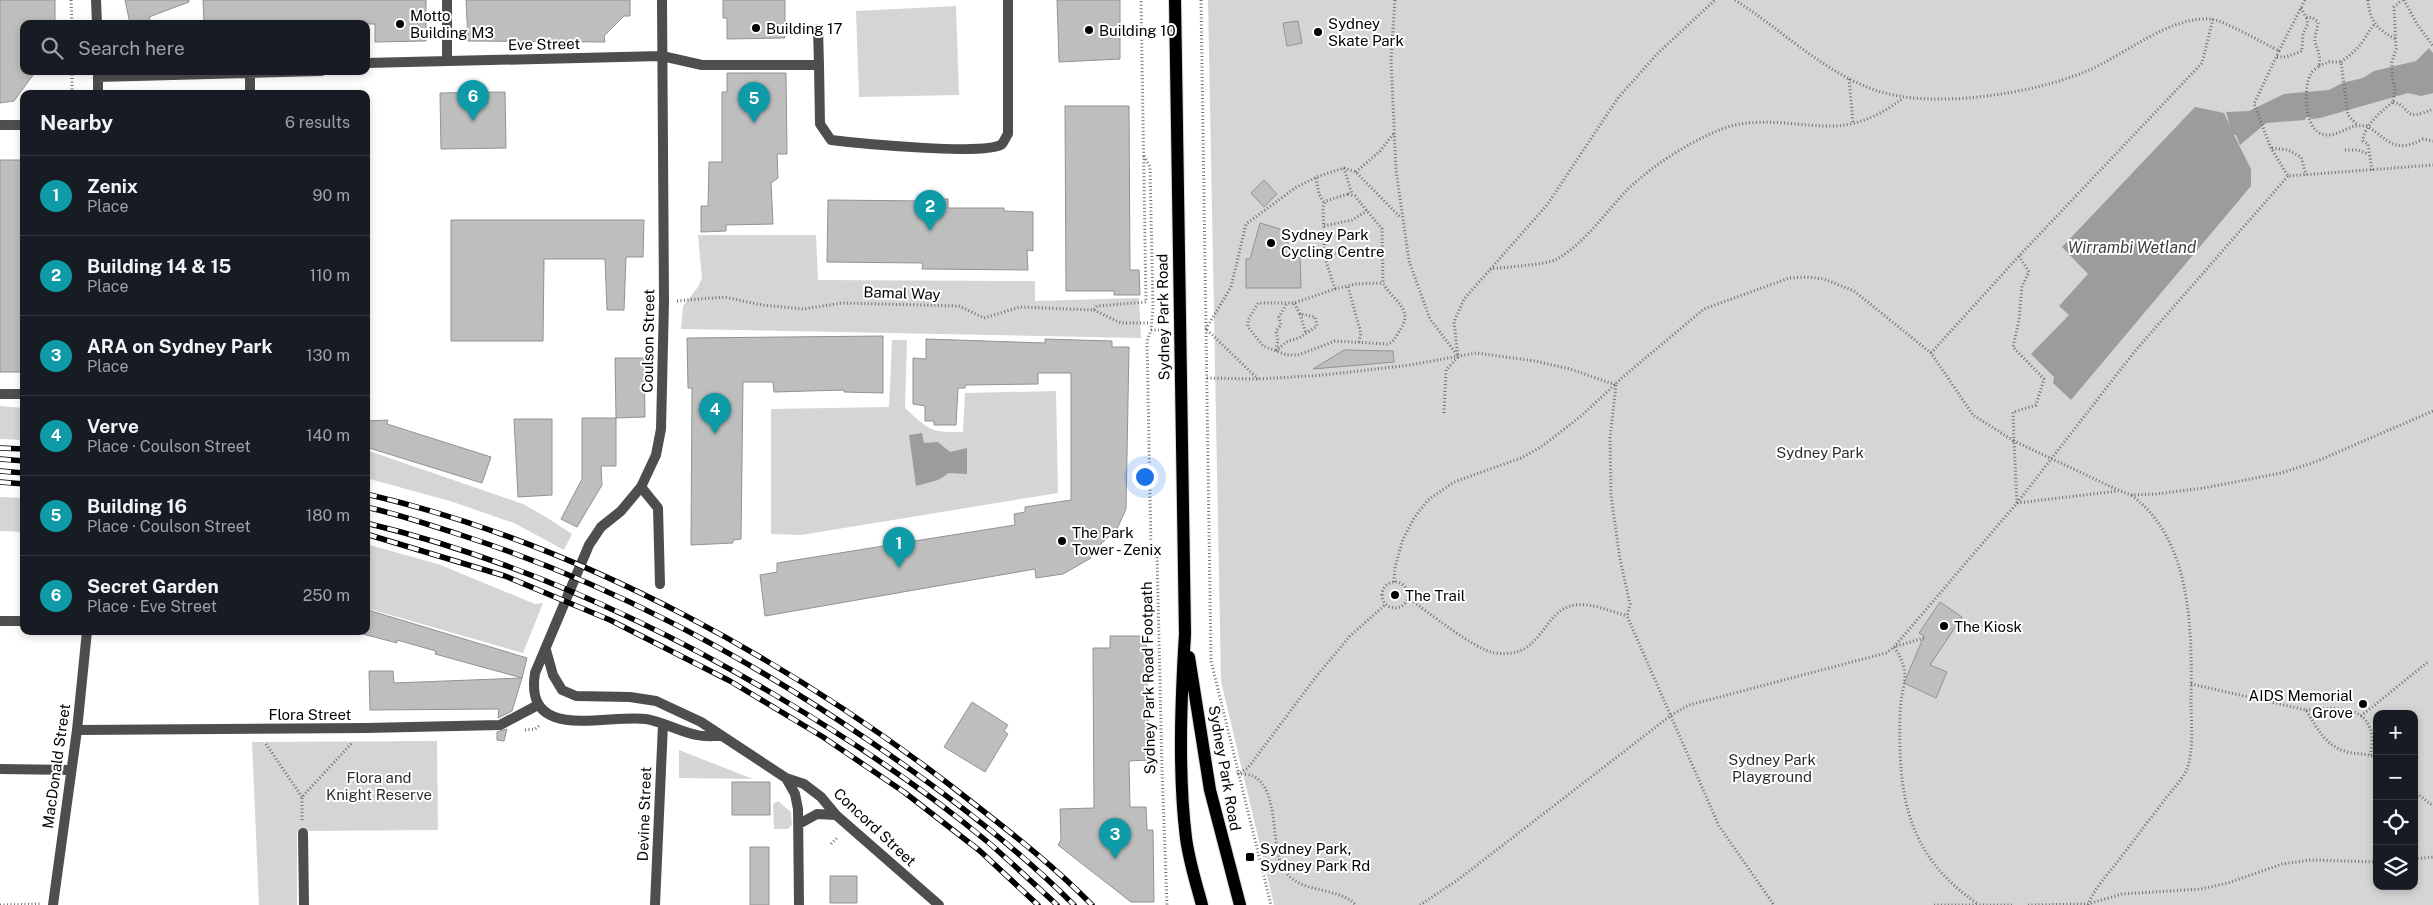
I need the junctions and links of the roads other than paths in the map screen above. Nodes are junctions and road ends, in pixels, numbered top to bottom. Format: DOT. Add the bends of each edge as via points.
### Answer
graph roads {
  1 [pos="96,0"];
  2 [pos="446,0"];
  3 [pos="662,0"];
  4 [pos="1008,0"];
  5 [pos="1174,0"];
  6 [pos="97,20"];
  7 [pos="818,29"];
  8 [pos="662,56"];
  9 [pos="447,61"];
  10 [pos="370,63"];
  11 [pos="819,65"];
  12 [pos="98,75"];
  13 [pos="250,75"];
  14 [pos="98,90"];
  15 [pos="250,90"];
  16 [pos="0,125"];
  17 [pos="20,125"];
  18 [pos="0,394"];
  19 [pos="20,394"];
  20 [pos="641,487"];
  21 [pos="660,584"];
  22 [pos="0,621"];
  23 [pos="20,621"];
  24 [pos="1185,634"];
  25 [pos="87,635"];
  26 [pos="546,650"];
  27 [pos="538,705"];
  28 [pos="663,724"];
  29 [pos="77,730"];
  30 [pos="720,736"];
  31 [pos="0,769"];
  32 [pos="71,770"];
  33 [pos="786,778"];
  34 [pos="836,815"];
  35 [pos="798,824"];
  36 [pos="303,833"];
  37 [pos="53,904"];
  38 [pos="304,905"];
  39 [pos="655,905"];
  40 [pos="798,905"];
  41 [pos="939,905"];
  42 [pos="1202,905"];
  43 [pos="1240,905"];
  1 -- 6 [label="street"];
  2 -- 9 [label="street"];
  3 -- 8 [label="street, Coulson Street"];
  4 -- 11 [label="street" via="1008,134 1002,144 992,148 961,150 831,140 820,124"];
  5 -- 24 [label="main road, Sydney Park Road"];
  7 -- 11 [label="street"];
  8 -- 9 [label="street, Eve Street"];
  8 -- 11 [label="street, Eve Street" via="702,65"];
  8 -- 20 [label="street, Coulson Street" via="664,301 661,429 656,455"];
  9 -- 10 [label="street, Eve Street"];
  12 -- 14 [label="street"];
  13 -- 15 [label="street"];
  16 -- 17 [label="street"];
  18 -- 19 [label="street"];
  20 -- 21 [label="street" via="658,508"];
  20 -- 26 [label="street, Coulson Street" via="621,511 594,535"];
  22 -- 23 [label="street"];
  24 -- 42 [label="main road, Sydney Park Road" via="1181,694 1186,838"];
  24 -- 43 [label="main road, Sydney Park Road" via="1210,790"];
  25 -- 29 [label="street, MacDonald Street"];
  26 -- 27 [label="street, Coulson Street" via="535,673 533,687"];
  26 -- 30 [label="street" via="562,690 594,698 630,697 656,701 701,722"];
  27 -- 28 [label="street" via="550,715 565,720 645,719"];
  27 -- 29 [label="street, Flora Street" via="500,725"];
  28 -- 30 [label="street" via="698,735"];
  28 -- 39 [label="street, Devine Street"];
  29 -- 32 [label="street, MacDonald Street"];
  30 -- 33 [label="street"];
  31 -- 32 [label="street"];
  32 -- 37 [label="street, MacDonald Street"];
  33 -- 34 [label="street, Concord Street" via="804,784 820,796"];
  33 -- 35 [label="street" via="798,801"];
  34 -- 35 [label="street" via="818,814"];
  34 -- 41 [label="street, Concord Street"];
  35 -- 40 [label="street"];
  36 -- 38 [label="street"];
}
